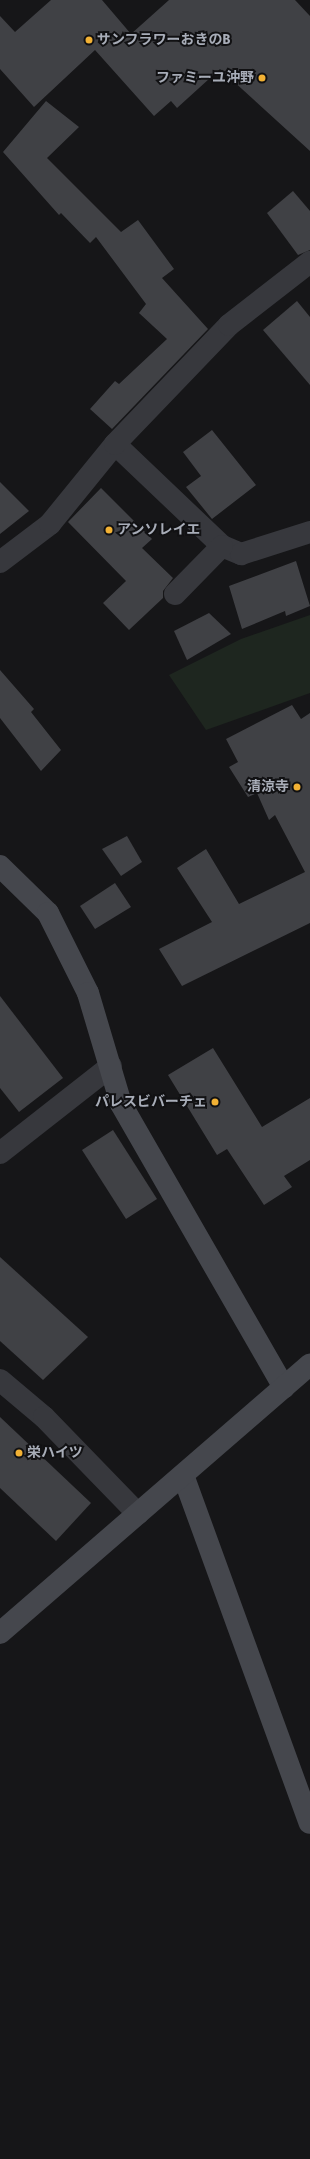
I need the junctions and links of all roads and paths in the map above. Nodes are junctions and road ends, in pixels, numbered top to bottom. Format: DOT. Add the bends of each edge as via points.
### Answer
graph roads {
  1 [pos="310,262"];
  2 [pos="115,444"];
  3 [pos="310,532"];
  4 [pos="222,546"];
  5 [pos="0,562"];
  6 [pos="176,594"];
  7 [pos="0,866"];
  8 [pos="111,1066"];
  9 [pos="0,1153"];
  10 [pos="310,1364"];
  11 [pos="0,1380"];
  12 [pos="284,1387"];
  13 [pos="183,1475"];
  14 [pos="138,1514"];
  15 [pos="0,1633"];
  16 [pos="310,1823"];
  1 -- 2 [label="street" via="229,325"];
  2 -- 4 [label="street"];
  2 -- 5 [label="street" via="50,524"];
  3 -- 4 [label="street" via="241,554"];
  4 -- 6 [label="street"];
  7 -- 8 [label="street" via="48,913 88,993"];
  8 -- 9 [label="street"];
  8 -- 12 [label="street" via="122,1104"];
  10 -- 12 [label="street"];
  11 -- 14 [label="street" via="44,1417"];
  12 -- 13 [label="street"];
  13 -- 14 [label="street"];
  13 -- 16 [label="street"];
  14 -- 15 [label="street"];
}
